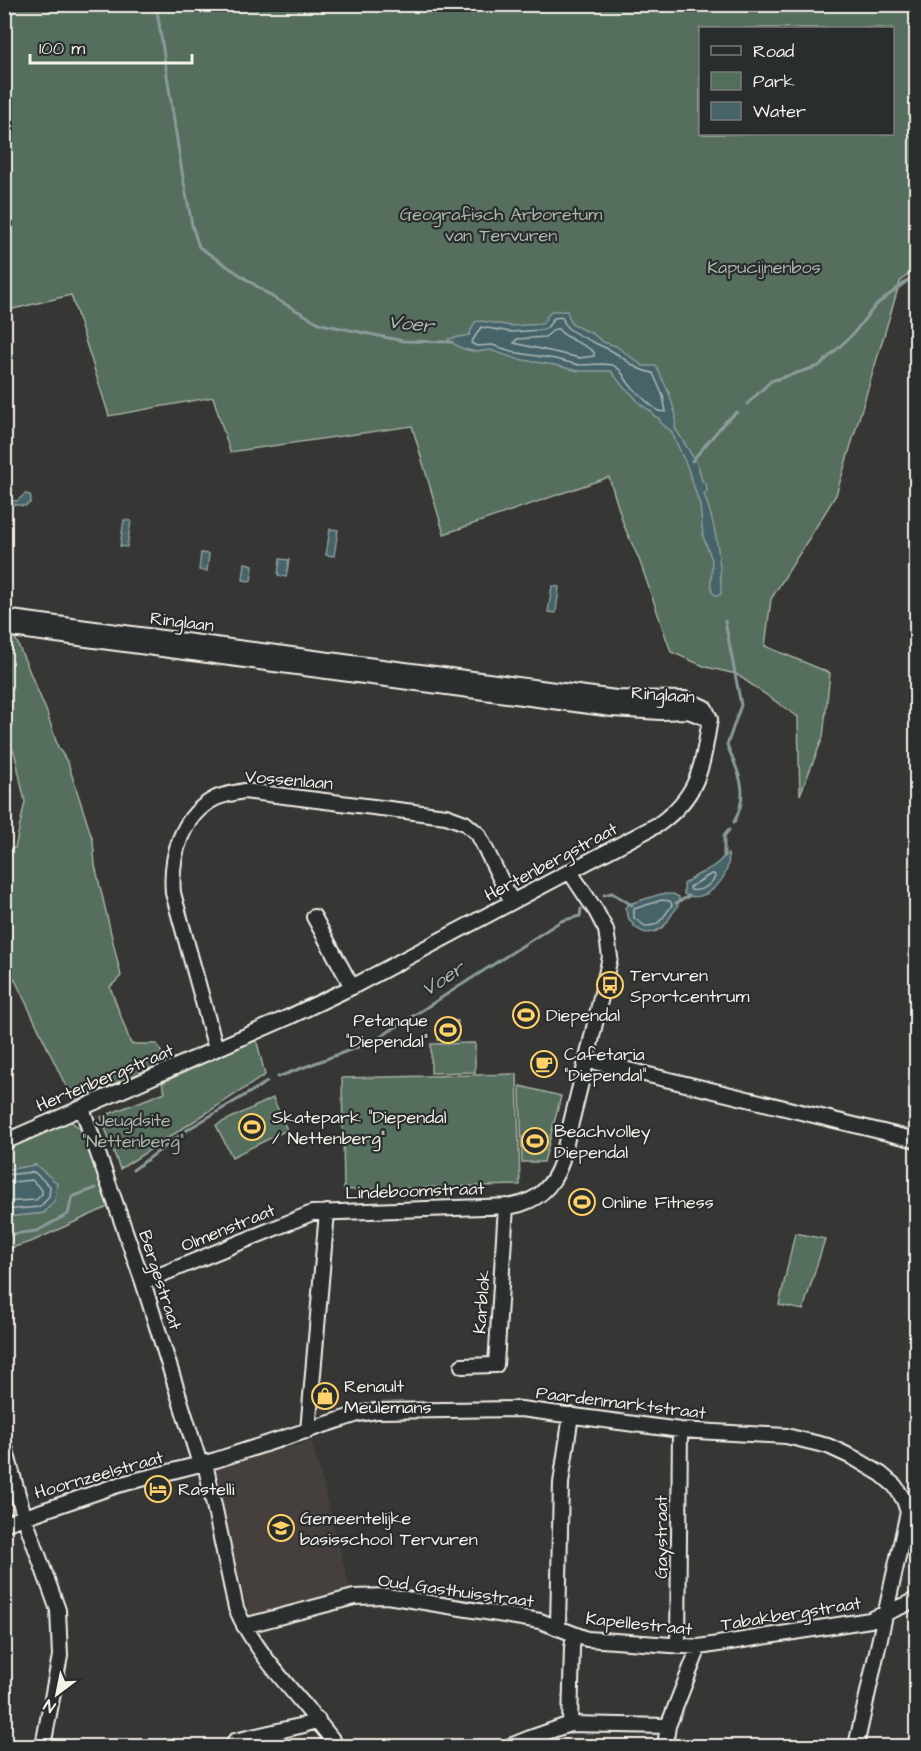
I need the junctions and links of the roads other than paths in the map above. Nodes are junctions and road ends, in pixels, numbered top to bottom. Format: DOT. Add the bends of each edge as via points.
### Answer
graph roads {
  1 [pos="4,617"];
  2 [pos="4,628"];
  3 [pos="710,719"];
  4 [pos="570,872"];
  5 [pos="512,902"];
  6 [pos="314,917"];
  7 [pos="352,987"];
  8 [pos="216,1049"];
  9 [pos="587,1060"];
  10 [pos="82,1108"];
  11 [pos="916,1140"];
  12 [pos="4,1142"];
  13 [pos="506,1206"];
  14 [pos="327,1212"];
  15 [pos="143,1282"];
  16 [pos="462,1366"];
  17 [pos="571,1415"];
  18 [pos="680,1430"];
  19 [pos="308,1431"];
  20 [pos="4,1444"];
  21 [pos="202,1464"];
  22 [pos="24,1516"];
  23 [pos="4,1524"];
  24 [pos="916,1600"];
  25 [pos="887,1613"];
  26 [pos="243,1626"];
  27 [pos="558,1627"];
  28 [pos="574,1635"];
  29 [pos="678,1646"];
  30 [pos="699,1647"];
  31 [pos="318,1720"];
  32 [pos="570,1724"];
  33 [pos="668,1726"];
  34 [pos="43,1746"];
  35 [pos="234,1746"];
  36 [pos="337,1746"];
  37 [pos="510,1746"];
  38 [pos="665,1746"];
  39 [pos="856,1746"];
  1 -- 3 [label="street, Ringlaan" via="616,698 686,699 705,708"];
  2 -- 3 [label="street, Ringlaan" via="612,709 687,711"];
  3 -- 4 [label="street, Hertenbergstraat" via="699,778 678,808 659,825"];
  4 -- 5 [label="street, Hertenbergstraat"];
  4 -- 9 [label="street, Lindeboomstraat" via="606,930 609,947 607,974"];
  5 -- 7 [label="street, Hertenbergstraat"];
  5 -- 8 [label="street, Vossenlaan" via="478,834 456,819 244,791 215,798 188,824 176,849 171,873 173,893"];
  6 -- 7 [label="street"];
  7 -- 8 [label="street, Hertenbergstraat"];
  8 -- 10 [label="street, Hertenbergstraat"];
  9 -- 11 [label="street"];
  9 -- 13 [label="street, Lindeboomstraat" via="557,1174 531,1201"];
  10 -- 12 [label="street, Hertenbergstraat"];
  10 -- 15 [label="street, Bergestraat"];
  13 -- 14 [label="street, Lindeboomstraat"];
  13 -- 16 [label="street, Karblok" via="496,1365"];
  14 -- 15 [label="street, Olmenstraat" via="312,1213"];
  14 -- 19 [label="street, Lindeboomstraat"];
  15 -- 21 [label="street, Bergestraat"];
  17 -- 18 [label="street, Paardenmarktstraat"];
  17 -- 19 [label="street, Paardenmarktstraat" via="520,1409 376,1410"];
  17 -- 27 [label="street" via="561,1483"];
  18 -- 25 [label="street, Paardenmarktstraat" via="804,1440 854,1458 888,1480 908,1512"];
  18 -- 29 [label="street, Gaystraat"];
  19 -- 21 [label="street, Paardenmarktstraat"];
  20 -- 22 [label="street"];
  21 -- 22 [label="street, Hoornzeelstraat" via="118,1485"];
  21 -- 26 [label="street, Bergestraat"];
  22 -- 23 [label="street, Hoornzeelstraat"];
  22 -- 34 [label="street" via="58,1610 60,1656"];
  24 -- 25 [label="street, Tabakbergstraat"];
  25 -- 30 [label="street, Tabakbergstraat" via="870,1620"];
  25 -- 39 [label="street, Paardenmarktstraat"];
  26 -- 27 [label="street, Oud Gasthuisstraat" via="354,1597 387,1596"];
  26 -- 31 [label="street, Bergestraat"];
  27 -- 28 [label="street, Kapellestraat"];
  28 -- 29 [label="street, Kapellestraat"];
  28 -- 32 [label="street, Kapellestraat"];
  29 -- 30 [label="street, Kapellestraat"];
  30 -- 33 [label="street, Kapellestraat"];
  31 -- 35 [label="street" via="235,1741"];
  31 -- 36 [label="street, Bergestraat"];
  32 -- 33 [label="street"];
  32 -- 37 [label="street"];
  33 -- 38 [label="street, Kapellestraat"];
}
